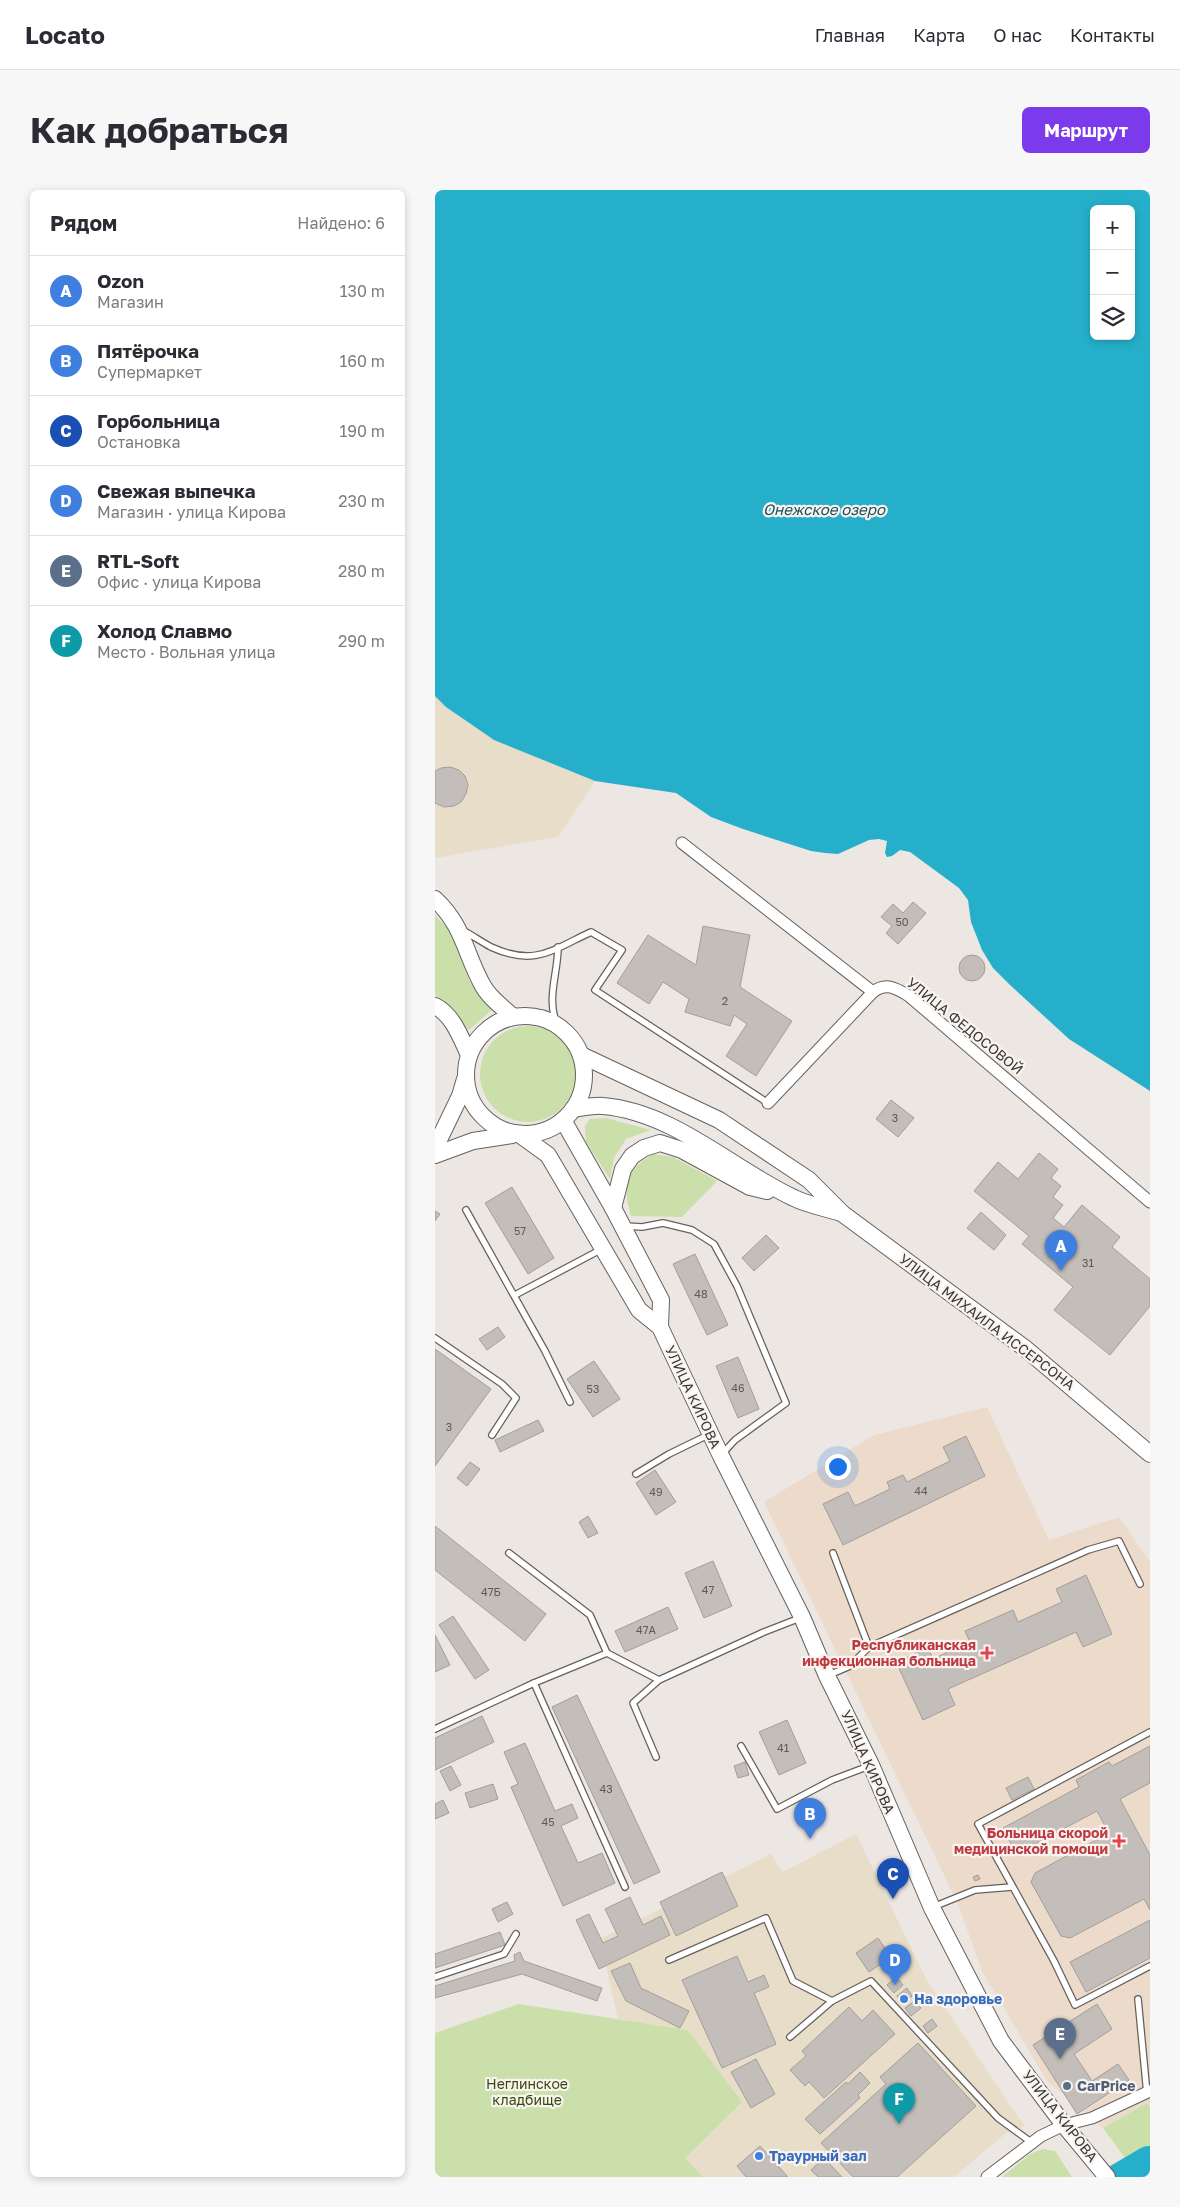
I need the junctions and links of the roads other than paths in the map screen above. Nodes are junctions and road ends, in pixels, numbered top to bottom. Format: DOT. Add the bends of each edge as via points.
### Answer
graph roads {
  1 [pos="682,843"];
  2 [pos="435,898"];
  3 [pos="460,930"];
  4 [pos="558,947"];
  5 [pos="873,992"];
  6 [pos="435,1006"];
  7 [pos="513,1017"];
  8 [pos="557,1025"];
  9 [pos="469,1055"];
  10 [pos="581,1055"];
  11 [pos="465,1076"];
  12 [pos="768,1103"];
  13 [pos="568,1115"];
  14 [pos="519,1134"];
  15 [pos="435,1148"];
  16 [pos="435,1155"];
  17 [pos="795,1199"];
  18 [pos="1150,1202"];
  19 [pos="613,1208"];
  20 [pos="466,1210"];
  21 [pos="843,1214"];
  22 [pos="623,1226"];
  23 [pos="603,1249"];
  24 [pos="515,1295"];
  25 [pos="660,1327"];
  26 [pos="435,1338"];
  27 [pos="570,1402"];
  28 [pos="710,1434"];
  29 [pos="492,1435"];
  30 [pos="1150,1454"];
  31 [pos="721,1456"];
  32 [pos="636,1474"];
  33 [pos="509,1553"];
  34 [pos="833,1553"];
  35 [pos="1140,1584"];
  36 [pos="802,1617"];
  37 [pos="869,1647"];
  38 [pos="607,1653"];
  39 [pos="827,1676"];
  40 [pos="659,1680"];
  41 [pos="534,1683"];
  42 [pos="435,1729"];
  43 [pos="1150,1732"];
  44 [pos="741,1746"];
  45 [pos="656,1757"];
  46 [pos="871,1765"];
  47 [pos="625,1887"];
  48 [pos="1012,1887"];
  49 [pos="932,1908"];
  50 [pos="516,1934"];
  51 [pos="669,1960"];
  52 [pos="1150,1966"];
  53 [pos="435,1977"];
  54 [pos="1138,1999"];
  55 [pos="832,2001"];
  56 [pos="790,2037"];
  57 [pos="1148,2092"];
  58 [pos="1064,2125"];
  59 [pos="1031,2142"];
  60 [pos="987,2177"];
  61 [pos="1107,2177"];
  1 -- 5 [label="street"];
  2 -- 3 [label="main road" via="451,914"];
  3 -- 4 [label="lane" via="512,955 540,956"];
  3 -- 7 [label="main road" via="484,986"];
  4 -- 8 [label="lane" via="551,994"];
  4 -- 12 [label="lane" via="591,932 622,950 595,990"];
  5 -- 12 [label="street"];
  5 -- 18 [label="street, УЛИЦА ФЕДОСОВОЙ" via="893,987 909,996"];
  6 -- 9 [label="main road" via="459,1032"];
  7 -- 8 [label="main road" via="536,1016"];
  7 -- 9 [label="main road" via="494,1024 479,1038"];
  8 -- 10 [label="main road" via="571,1038"];
  9 -- 11 [label="main road"];
  10 -- 13 [label="main road" via="584,1074 581,1093"];
  10 -- 21 [label="main road, УЛИЦА МИХАИЛА ИССЕРСОНА" via="719,1120 809,1180"];
  11 -- 14 [label="main road" via="470,1097 481,1115 499,1128"];
  11 -- 15 [label="main road"];
  13 -- 14 [label="main road" via="550,1128"];
  13 -- 17 [label="main road, УЛИЦА МИХАИЛА ИССЕРСОНА" via="602,1106 636,1112 697,1139"];
  13 -- 19 [label="main road, УЛИЦА КИРОВА"];
  14 -- 16 [label="main road" via="473,1141"];
  14 -- 23 [label="main road, УЛИЦА КИРОВА" via="548,1155"];
  17 -- 19 [label="main road" via="749,1187 682,1150 660,1143 632,1156 623,1169"];
  17 -- 21 [label="main road, УЛИЦА МИХАИЛА ИССЕРСОНА"];
  19 -- 22 [label="main road, УЛИЦА КИРОВА"];
  20 -- 24 [label="lane"];
  21 -- 30 [label="main road, УЛИЦА МИХАИЛА ИССЕРСОНА" via="1026,1349"];
  22 -- 25 [label="main road, УЛИЦА КИРОВА" via="661,1300"];
  22 -- 31 [label="lane" via="663,1223 691,1230 714,1244 760,1338 786,1403 735,1440"];
  23 -- 24 [label="lane"];
  23 -- 25 [label="main road, УЛИЦА КИРОВА" via="639,1310"];
  24 -- 27 [label="lane"];
  25 -- 28 [label="main road, УЛИЦА КИРОВА"];
  26 -- 29 [label="lane" via="502,1384 516,1398"];
  28 -- 31 [label="main road, УЛИЦА КИРОВА"];
  28 -- 32 [label="lane"];
  31 -- 36 [label="main road, УЛИЦА КИРОВА"];
  33 -- 38 [label="lane" via="590,1615"];
  34 -- 37 [label="lane"];
  35 -- 37 [label="lane" via="1119,1541 1088,1550"];
  36 -- 39 [label="main road, УЛИЦА КИРОВА"];
  36 -- 40 [label="lane"];
  37 -- 39 [label="lane" via="850,1666"];
  38 -- 40 [label="lane"];
  38 -- 41 [label="lane"];
  39 -- 46 [label="main road, УЛИЦА КИРОВА"];
  40 -- 45 [label="lane" via="633,1703"];
  41 -- 42 [label="lane"];
  41 -- 47 [label="lane"];
  43 -- 48 [label="lane" via="978,1824"];
  44 -- 46 [label="lane" via="777,1809 831,1780"];
  46 -- 49 [label="main road, УЛИЦА КИРОВА"];
  48 -- 49 [label="lane" via="975,1890"];
  48 -- 52 [label="lane" via="1075,2005"];
  49 -- 58 [label="main road, УЛИЦА КИРОВА" via="1001,2042"];
  50 -- 53 [label="lane" via="505,1954"];
  51 -- 55 [label="lane" via="766,1918 793,1980"];
  54 -- 57 [label="lane"];
  55 -- 56 [label="lane"];
  55 -- 59 [label="lane" via="871,1980 998,2118"];
  57 -- 58 [label="street" via="1093,2118"];
  58 -- 59 [label="street"];
  58 -- 61 [label="main road, УЛИЦА КИРОВА"];
  59 -- 60 [label="street"];
}
